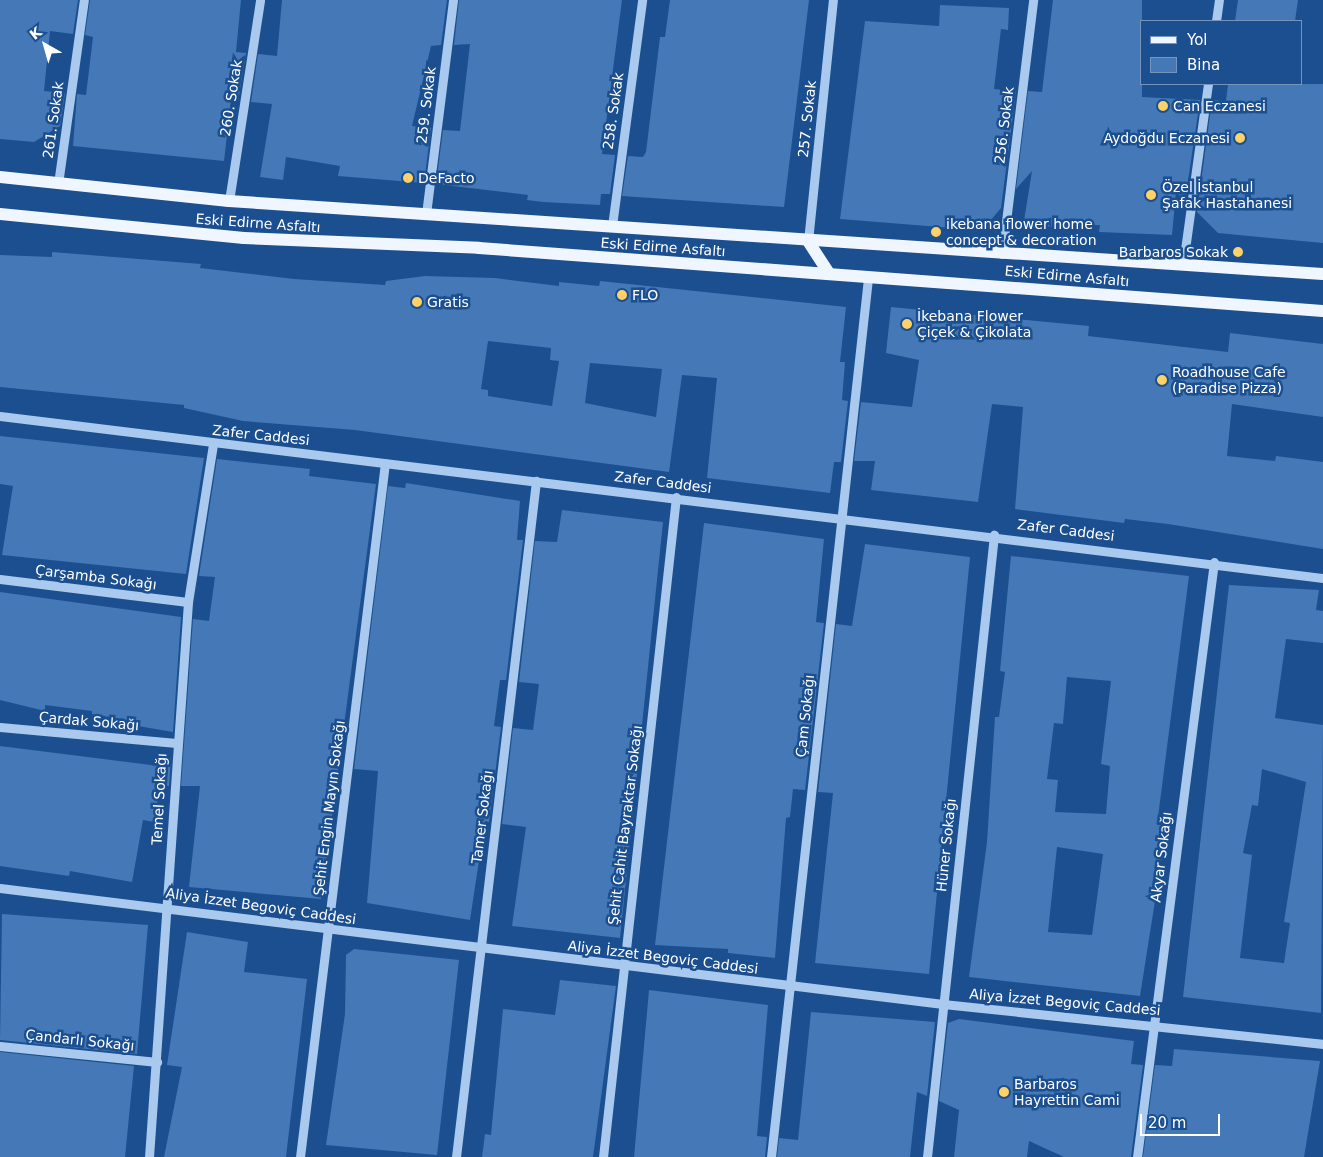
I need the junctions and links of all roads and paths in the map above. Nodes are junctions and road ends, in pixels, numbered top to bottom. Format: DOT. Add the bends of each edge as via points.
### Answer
graph roads {
  1 [pos="84,0"];
  2 [pos="260,0"];
  3 [pos="454,0"];
  4 [pos="642,0"];
  5 [pos="833,0"];
  6 [pos="1034,0"];
  7 [pos="1219,0"];
  8 [pos="1216,20"];
  9 [pos="1208,85"];
  10 [pos="0,177"];
  11 [pos="58,184"];
  12 [pos="229,201"];
  13 [pos="0,214"];
  14 [pos="426,214"];
  15 [pos="612,226"];
  16 [pos="808,241"];
  17 [pos="1002,254"];
  18 [pos="1183,264"];
  19 [pos="829,274"];
  20 [pos="1323,274"];
  21 [pos="868,278"];
  22 [pos="1323,311"];
  23 [pos="0,416"];
  24 [pos="213,444"];
  25 [pos="385,463"];
  26 [pos="536,481"];
  27 [pos="676,497"];
  28 [pos="840,516"];
  29 [pos="994,535"];
  30 [pos="1214,562"];
  31 [pos="1323,578"];
  32 [pos="0,579"];
  33 [pos="188,602"];
  34 [pos="0,727"];
  35 [pos="176,743"];
  36 [pos="0,888"];
  37 [pos="168,906"];
  38 [pos="328,931"];
  39 [pos="480,949"];
  40 [pos="622,966"];
  41 [pos="790,986"];
  42 [pos="943,1004"];
  43 [pos="1153,1024"];
  44 [pos="1323,1044"];
  45 [pos="0,1046"];
  46 [pos="157,1062"];
  47 [pos="149,1157"];
  48 [pos="300,1157"];
  49 [pos="456,1157"];
  50 [pos="603,1157"];
  51 [pos="771,1157"];
  52 [pos="927,1157"];
  53 [pos="1137,1157"];
  1 -- 11 [label="street, 261. Sokak"];
  2 -- 12 [label="street, 260. Sokak"];
  3 -- 14 [label="street, 259. Sokak"];
  4 -- 15 [label="street, 258. Sokak"];
  5 -- 16 [label="street, 257. Sokak"];
  6 -- 17 [label="street, 256. Sokak"];
  7 -- 8 [label="street"];
  9 -- 18 [label="street"];
  10 -- 11 [label="main road, Eski Edirne Asfaltı"];
  11 -- 12 [label="main road, Eski Edirne Asfaltı"];
  12 -- 14 [label="main road, Eski Edirne Asfaltı"];
  13 -- 19 [label="main road, Eski Edirne Asfaltı" via="244,238 479,248"];
  14 -- 15 [label="main road, Eski Edirne Asfaltı"];
  15 -- 16 [label="main road, Eski Edirne Asfaltı"];
  16 -- 17 [label="main road, Eski Edirne Asfaltı"];
  16 -- 19 [label="main road"];
  17 -- 18 [label="main road, Eski Edirne Asfaltı"];
  18 -- 20 [label="main road, Eski Edirne Asfaltı"];
  19 -- 21 [label="main road, Eski Edirne Asfaltı"];
  21 -- 22 [label="main road, Eski Edirne Asfaltı"];
  21 -- 28 [label="street, Çam Sokağı"];
  23 -- 24 [label="street, Zafer Caddesi"];
  24 -- 25 [label="street, Zafer Caddesi"];
  24 -- 33 [label="street, Temel Sokağı"];
  25 -- 26 [label="street, Zafer Caddesi"];
  25 -- 38 [label="street, Şehit Engin Mayın Sokağı"];
  26 -- 27 [label="street, Zafer Caddesi"];
  26 -- 39 [label="street, Tamer Sokağı"];
  27 -- 28 [label="street, Zafer Caddesi"];
  27 -- 40 [label="street, Şehit Cahit Bayraktar Sokağı"];
  28 -- 29 [label="street, Zafer Caddesi"];
  28 -- 41 [label="street, Çam Sokağı"];
  29 -- 30 [label="street, Zafer Caddesi"];
  29 -- 42 [label="street, Hüner Sokağı"];
  30 -- 31 [label="street, Zafer Caddesi"];
  30 -- 43 [label="street, Akyar Sokağı"];
  32 -- 33 [label="street, Çarşamba Sokağı"];
  33 -- 35 [label="street, Temel Sokağı"];
  34 -- 35 [label="street, Çardak Sokağı"];
  35 -- 37 [label="street, Temel Sokağı"];
  36 -- 37 [label="street, Aliya İzzet Begoviç Caddesi"];
  37 -- 38 [label="street, Aliya İzzet Begoviç Caddesi"];
  37 -- 46 [label="street, Temel Sokağı"];
  38 -- 39 [label="street, Aliya İzzet Begoviç Caddesi"];
  38 -- 48 [label="street, Şehit Engin Mayın Sokağı"];
  39 -- 40 [label="street, Aliya İzzet Begoviç Caddesi"];
  39 -- 49 [label="street, Tamer Sokağı"];
  40 -- 41 [label="street, Aliya İzzet Begoviç Caddesi"];
  40 -- 50 [label="street, Şehit Cahit Bayraktar Sokağı"];
  41 -- 42 [label="street, Aliya İzzet Begoviç Caddesi"];
  41 -- 51 [label="street, Çam Sokağı"];
  42 -- 43 [label="street, Aliya İzzet Begoviç Caddesi"];
  42 -- 52 [label="street, Hüner Sokağı"];
  43 -- 44 [label="street, Aliya İzzet Begoviç Caddesi"];
  43 -- 53 [label="street, Akyar Sokağı"];
  45 -- 46 [label="street, Çandarlı Sokağı"];
  46 -- 47 [label="street, Temel Sokağı"];
}
